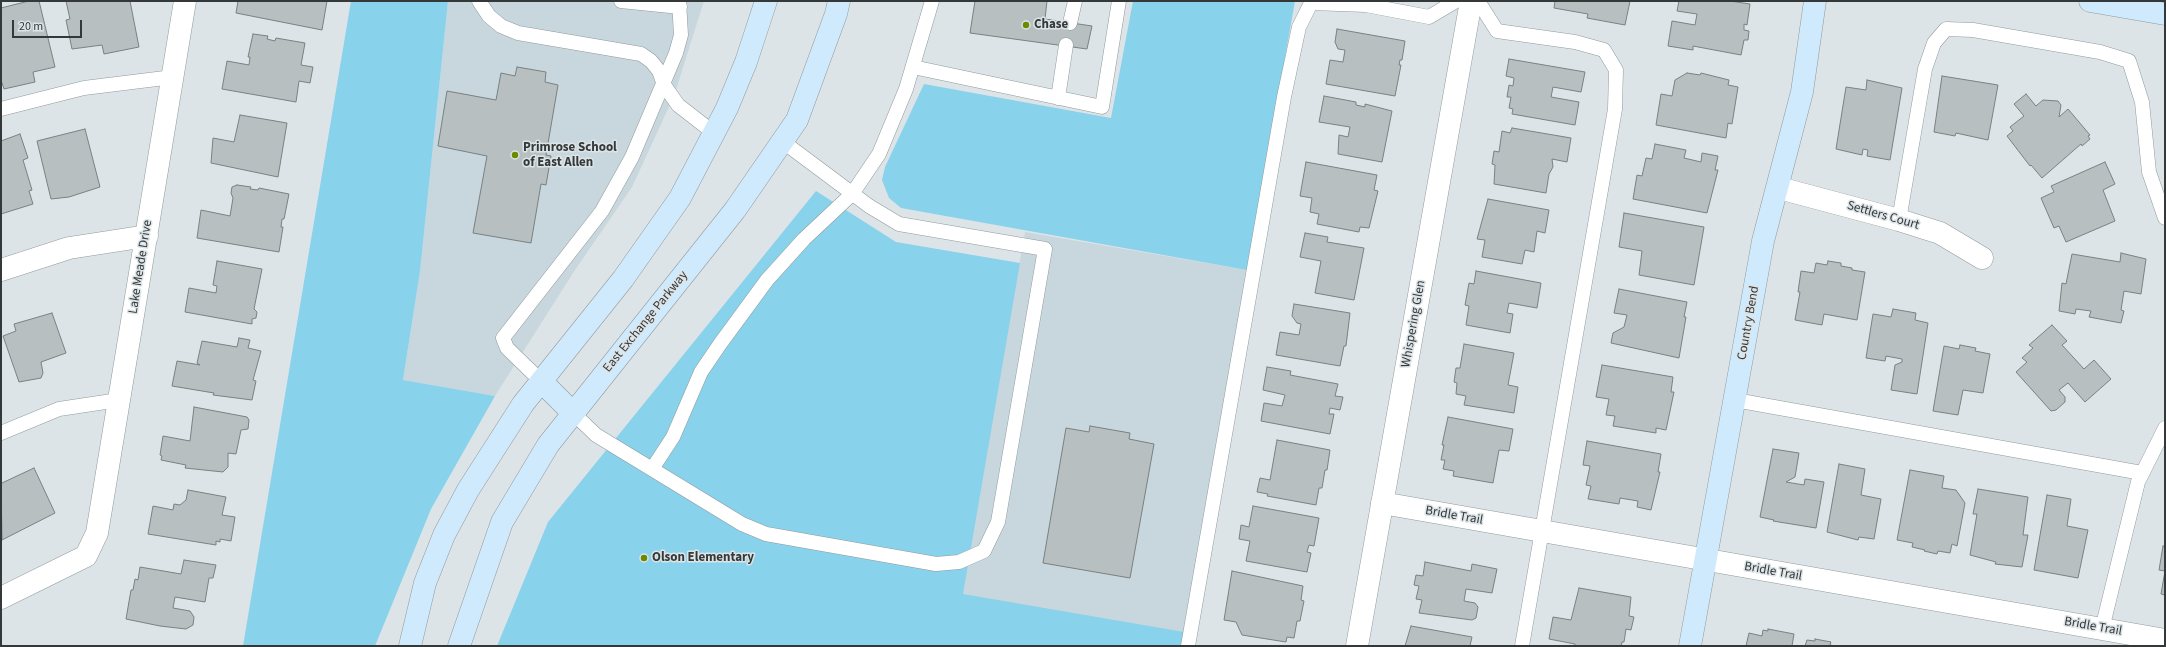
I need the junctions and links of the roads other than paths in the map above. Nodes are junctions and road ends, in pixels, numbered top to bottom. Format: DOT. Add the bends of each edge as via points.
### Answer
graph roads {
  1 [pos="185,1"];
  2 [pos="479,1"];
  3 [pos="621,1"];
  4 [pos="766,1"];
  5 [pos="932,1"];
  6 [pos="1075,1"];
  7 [pos="1119,1"];
  8 [pos="1456,1"];
  9 [pos="1471,1"];
  10 [pos="1478,1"];
  11 [pos="1815,1"];
  12 [pos="2090,1"];
  13 [pos="680,4"];
  14 [pos="838,5"];
  15 [pos="2165,14"];
  16 [pos="1070,23"];
  17 [pos="1066,45"];
  18 [pos="913,67"];
  19 [pos="173,77"];
  20 [pos="664,85"];
  21 [pos="1058,98"];
  22 [pos="1,109"];
  23 [pos="714,133"];
  24 [pos="782,141"];
  25 [pos="1778,188"];
  26 [pos="852,194"];
  27 [pos="2165,218"];
  28 [pos="1899,220"];
  29 [pos="146,236"];
  30 [pos="1982,258"];
  31 [pos="1,270"];
  32 [pos="542,382"];
  33 [pos="119,400"];
  34 [pos="1735,400"];
  35 [pos="574,413"];
  36 [pos="2165,428"];
  37 [pos="1,433"];
  38 [pos="652,469"];
  39 [pos="2142,473"];
  40 [pos="1382,503"];
  41 [pos="1541,531"];
  42 [pos="1706,560"];
  43 [pos="1,598"];
  44 [pos="2102,629"];
  45 [pos="2165,640"];
  46 [pos="410,646"];
  47 [pos="459,646"];
  48 [pos="1188,646"];
  49 [pos="1357,646"];
  50 [pos="1522,646"];
  51 [pos="1690,646"];
  1 -- 19 [label="street, Lake Meade Drive"];
  2 -- 20 [label="lane" via="489,16 501,26 518,32 641,54 651,61"];
  3 -- 13 [label="lane"];
  4 -- 23 [label="street" via="746,62"];
  5 -- 18 [label="lane"];
  6 -- 16 [label="lane"];
  7 -- 21 [label="lane" via="1102,107"];
  8 -- 48 [label="lane" via="1429,17 1366,5 1310,3 1299,27 1284,97"];
  9 -- 40 [label="street, Whispering Glen"];
  10 -- 41 [label="lane" via="1497,31 1575,42 1604,50 1616,70 1615,109"];
  11 -- 25 [label="street, Country Bend" via="1802,92"];
  12 -- 15 [label="street"];
  13 -- 20 [label="lane" via="681,35"];
  14 -- 24 [label="street, East Exchange Parkway" via="797,120"];
  17 -- 21 [label="lane"];
  18 -- 21 [label="lane"];
  18 -- 26 [label="lane" via="879,154"];
  19 -- 22 [label="lane" via="84,88"];
  19 -- 29 [label="street, Lake Meade Drive"];
  20 -- 23 [label="lane" via="678,105"];
  20 -- 32 [label="lane" via="632,157 602,210 503,338 507,348"];
  23 -- 32 [label="street" via="680,198 623,278"];
  24 -- 26 [label="lane"];
  24 -- 35 [label="street, East Exchange Parkway" via="735,210"];
  25 -- 28 [label="street, Settlers Court"];
  25 -- 34 [label="street, Country Bend" via="1763,241"];
  26 -- 38 [label="lane" via="804,238 767,280 720,344 702,372 673,437"];
  26 -- 38 [label="lane" via="899,224 1045,249 998,522 984,551 959,562 936,564 766,534 742,524"];
  27 -- 28 [label="lane" via="2149,172 2142,102 2129,61 2100,52 1973,30 1946,29 1934,43 1925,69"];
  28 -- 30 [label="street, Settlers Court" via="1940,233"];
  29 -- 31 [label="street" via="69,248"];
  29 -- 33 [label="street, Lake Meade Drive"];
  32 -- 35 [label="street"];
  32 -- 46 [label="street" via="494,446 444,535 425,583"];
  33 -- 37 [label="lane" via="59,409"];
  33 -- 43 [label="street, Lake Meade Drive" via="97,533 86,556"];
  34 -- 39 [label="lane"];
  34 -- 42 [label="street, Country Bend"];
  35 -- 38 [label="lane" via="596,435"];
  35 -- 47 [label="street, East Exchange Parkway" via="548,445 502,522"];
  36 -- 39 [label="lane"];
  39 -- 44 [label="lane"];
  40 -- 41 [label="street, Bridle Trail"];
  40 -- 49 [label="street, Whispering Glen"];
  41 -- 42 [label="street, Bridle Trail"];
  41 -- 50 [label="lane"];
  42 -- 44 [label="street, Bridle Trail"];
  42 -- 51 [label="street, Country Bend"];
  44 -- 45 [label="street, Bridle Trail"];
}
